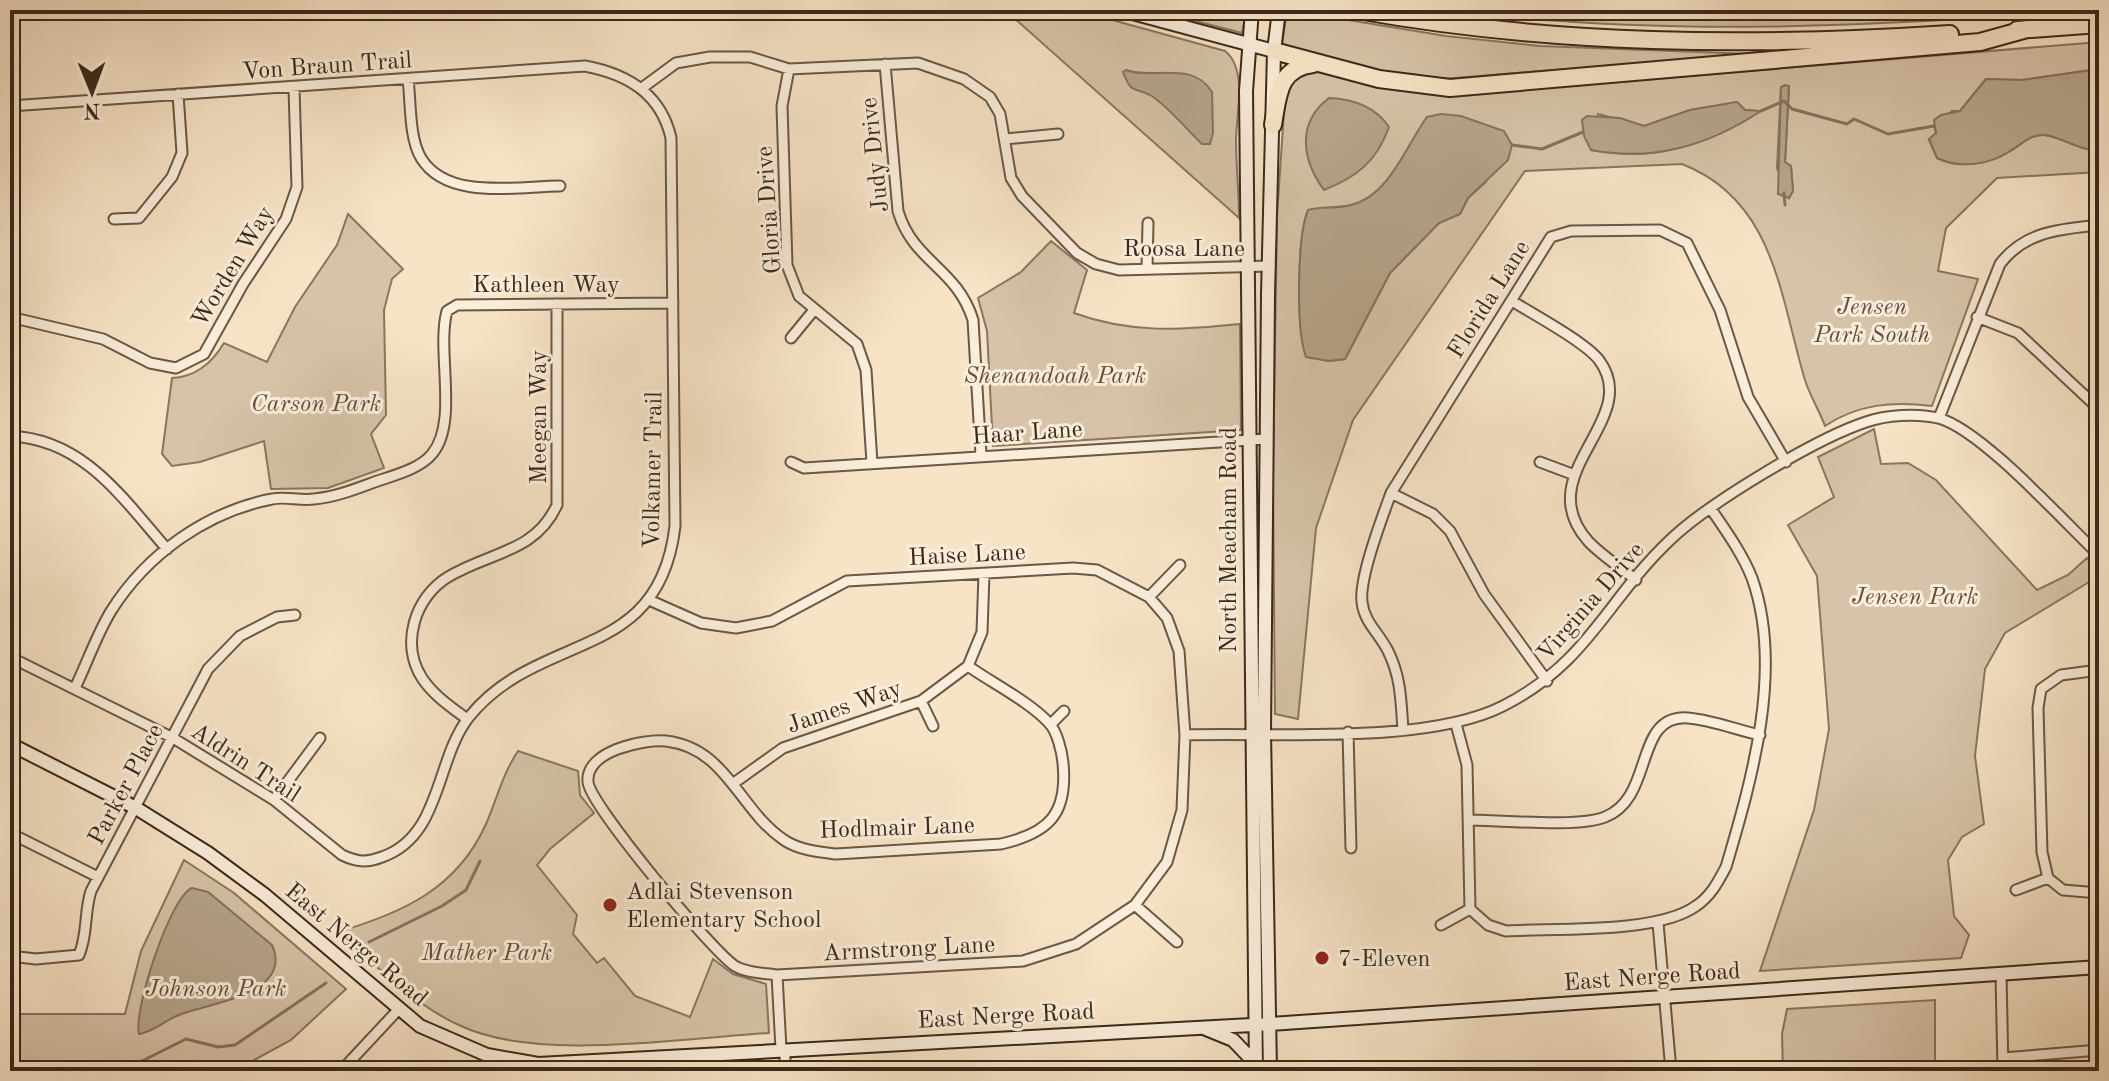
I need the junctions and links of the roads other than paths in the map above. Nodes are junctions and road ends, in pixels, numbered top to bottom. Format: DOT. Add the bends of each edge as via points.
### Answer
graph roads {
  1 [pos="1121,10"];
  2 [pos="1252,10"];
  3 [pos="1357,10"];
  4 [pos="1279,13"];
  5 [pos="2099,24"];
  6 [pos="2027,29"];
  7 [pos="1249,45"];
  8 [pos="1274,51"];
  9 [pos="1320,63"];
  10 [pos="885,64"];
  11 [pos="789,69"];
  12 [pos="408,79"];
  13 [pos="294,88"];
  14 [pos="642,88"];
  15 [pos="178,94"];
  16 [pos="10,106"];
  17 [pos="1273,125"];
  18 [pos="1058,134"];
  19 [pos="1005,139"];
  20 [pos="560,186"];
  21 [pos="114,219"];
  22 [pos="1148,223"];
  23 [pos="2099,225"];
  24 [pos="1270,266"];
  25 [pos="1248,268"];
  26 [pos="1147,269"];
  27 [pos="1512,301"];
  28 [pos="673,303"];
  29 [pos="557,304"];
  30 [pos="814,310"];
  31 [pos="10,317"];
  32 [pos="1977,317"];
  33 [pos="791,338"];
  34 [pos="2099,386"];
  35 [pos="2088,398"];
  36 [pos="2099,409"];
  37 [pos="1939,418"];
  38 [pos="10,436"];
  39 [pos="1250,439"];
  40 [pos="1267,439"];
  41 [pos="981,455"];
  42 [pos="791,462"];
  43 [pos="1540,462"];
  44 [pos="1786,462"];
  45 [pos="872,463"];
  46 [pos="1572,474"];
  47 [pos="1391,493"];
  48 [pos="1711,509"];
  49 [pos="167,549"];
  50 [pos="2099,555"];
  51 [pos="1180,565"];
  52 [pos="984,574"];
  53 [pos="1636,580"];
  54 [pos="1149,597"];
  55 [pos="649,600"];
  56 [pos="295,615"];
  57 [pos="10,657"];
  58 [pos="968,666"];
  59 [pos="2099,670"];
  60 [pos="1547,681"];
  61 [pos="75,688"];
  62 [pos="921,701"];
  63 [pos="1064,711"];
  64 [pos="467,719"];
  65 [pos="1051,724"];
  66 [pos="1456,724"];
  67 [pos="933,726"];
  68 [pos="1403,730"];
  69 [pos="1348,732"];
  70 [pos="1257,733"];
  71 [pos="1185,735"];
  72 [pos="1760,735"];
  73 [pos="173,738"];
  74 [pos="320,738"];
  75 [pos="10,744"];
  76 [pos="588,774"];
  77 [pos="734,783"];
  78 [pos="274,800"];
  79 [pos="136,808"];
  80 [pos="1470,820"];
  81 [pos="10,833"];
  82 [pos="1351,848"];
  83 [pos="369,862"];
  84 [pos="98,877"];
  85 [pos="2048,878"];
  86 [pos="2016,890"];
  87 [pos="2099,893"];
  88 [pos="1135,905"];
  89 [pos="1470,909"];
  90 [pos="1658,923"];
  91 [pos="1441,925"];
  92 [pos="1177,942"];
  93 [pos="10,956"];
  94 [pos="2099,967"];
  95 [pos="2001,974"];
  96 [pos="777,975"];
  97 [pos="1665,997"];
  98 [pos="397,1011"];
  99 [pos="1270,1024"];
  100 [pos="1256,1025"];
  101 [pos="1203,1027"];
  102 [pos="783,1049"];
  103 [pos="2099,1050"];
  104 [pos="2003,1058"];
  105 [pos="538,1068"];
  106 [pos="1256,1068"];
  107 [pos="344,1070"];
  108 [pos="785,1071"];
  109 [pos="1270,1071"];
  110 [pos="1671,1071"];
  111 [pos="2003,1071"];
  1 -- 7 [label="main road"];
  2 -- 7 [label="main road, North Meacham Road"];
  3 -- 6 [label="highway" via="1515,31 1654,41 1825,41"];
  4 -- 8 [label="main road, North Meacham Road"];
  5 -- 6 [label="highway"];
  6 -- 9 [label="highway" via="1980,42 1450,88 1404,84"];
  7 -- 8 [label="main road"];
  7 -- 25 [label="main road, North Meacham Road"];
  8 -- 9 [label="highway"];
  8 -- 17 [label="main road, North Meacham Road"];
  9 -- 17 [label="highway" via="1292,69 1284,77"];
  10 -- 11 [label="street, Roosa Lane"];
  10 -- 19 [label="street, Roosa Lane" via="918,63 978,85 1000,114"];
  10 -- 41 [label="street, Judy Drive" via="904,232 947,273 967,300 973,320"];
  11 -- 14 [label="street, Roosa Lane" via="750,57 710,57 676,63"];
  11 -- 30 [label="street, Gloria Drive" via="782,106 787,265 799,296"];
  12 -- 13 [label="street, Von Braun Trail"];
  12 -- 14 [label="street, Von Braun Trail" via="585,66 616,71"];
  12 -- 20 [label="street" via="421,158 442,179 462,186"];
  13 -- 15 [label="street, Von Braun Trail"];
  13 -- 31 [label="street, Worden Way" via="298,174 286,219 204,354 176,368 150,363 103,339"];
  14 -- 28 [label="street, Volkamer Trail" via="660,108 671,138"];
  15 -- 16 [label="street, Von Braun Trail"];
  15 -- 21 [label="street" via="182,153 172,177 139,218"];
  17 -- 24 [label="main road, North Meacham Road"];
  18 -- 19 [label="street"];
  19 -- 26 [label="street, Roosa Lane" via="1016,187 1077,253 1119,270"];
  22 -- 26 [label="street"];
  23 -- 32 [label="street" via="2057,229 2024,240 2000,264"];
  24 -- 25 [label="street, Roosa Lane"];
  24 -- 40 [label="main road, North Meacham Road"];
  25 -- 26 [label="street, Roosa Lane"];
  25 -- 39 [label="main road, North Meacham Road"];
  27 -- 44 [label="street, Florida Lane" via="1551,237 1571,231 1660,230 1687,243 1720,310 1748,397"];
  27 -- 46 [label="street" via="1596,356 1607,372 1608,410"];
  27 -- 47 [label="street, Florida Lane"];
  28 -- 29 [label="street, Kathleen Way"];
  28 -- 55 [label="street, Volkamer Trail" via="675,526 665,575"];
  29 -- 49 [label="street, Kathleen Way" via="457,305 447,311 441,436 432,454 414,467 339,495 247,505 220,514"];
  29 -- 64 [label="street, Meegan Way" via="557,505 549,523 526,543 449,576 428,592 411,633 421,677"];
  30 -- 33 [label="street"];
  30 -- 45 [label="street, Gloria Drive" via="857,344 866,370"];
  32 -- 35 [label="street" via="2018,333"];
  32 -- 37 [label="street"];
  34 -- 35 [label="street"];
  35 -- 36 [label="street"];
  37 -- 44 [label="street, Virginia Drive" via="1898,416 1864,423"];
  37 -- 50 [label="street" via="1999,460"];
  38 -- 49 [label="street" via="37,440 87,462"];
  39 -- 40 [label="street, Haar Lane"];
  39 -- 41 [label="street, Haar Lane"];
  39 -- 70 [label="main road, North Meacham Road"];
  40 -- 70 [label="main road, North Meacham Road"];
  41 -- 45 [label="street, Haar Lane"];
  42 -- 45 [label="street, Haar Lane" via="804,468"];
  43 -- 46 [label="street"];
  44 -- 48 [label="street, Virginia Drive"];
  46 -- 53 [label="street" via="1571,500 1587,540"];
  47 -- 60 [label="street" via="1433,514 1450,531 1484,594"];
  47 -- 68 [label="street, Florida Lane" via="1361,598 1365,618 1400,678"];
  48 -- 53 [label="street, Virginia Drive" via="1669,541"];
  48 -- 72 [label="street" via="1751,577 1760,608 1766,702"];
  49 -- 61 [label="street, Kathleen Way" via="111,612"];
  51 -- 54 [label="street"];
  52 -- 54 [label="street, Haise Lane" via="1097,570"];
  52 -- 55 [label="street, Haise Lane" via="847,581 772,621 736,628 701,623"];
  52 -- 58 [label="street" via="982,632"];
  53 -- 60 [label="street, Virginia Drive" via="1577,654"];
  54 -- 71 [label="street, Haise Lane" via="1167,618 1179,651"];
  55 -- 64 [label="street, Volkamer Trail" via="628,623 513,677"];
  56 -- 73 [label="street, Parker Place" via="277,617 240,636 208,669"];
  57 -- 61 [label="street, Aldrin Trail"];
  58 -- 62 [label="street, James Way"];
  58 -- 65 [label="street"];
  59 -- 85 [label="street" via="2061,675 2041,689 2042,852"];
  60 -- 66 [label="street, Virginia Drive"];
  61 -- 73 [label="street, Aldrin Trail"];
  62 -- 67 [label="street"];
  62 -- 77 [label="street, James Way" via="783,748"];
  63 -- 65 [label="street"];
  64 -- 83 [label="street, Volkamer Trail" via="426,818 409,840"];
  65 -- 77 [label="street, Hodlmair Lane" via="1062,754 1061,808 1043,828 1001,844 810,851 785,841 762,821"];
  66 -- 68 [label="street, Virginia Drive"];
  66 -- 80 [label="street" via="1467,765"];
  68 -- 69 [label="street, Virginia Drive"];
  69 -- 70 [label="street, Virginia Drive"];
  69 -- 82 [label="street"];
  70 -- 71 [label="street, Virginia Drive"];
  70 -- 99 [label="main road, North Meacham Road"];
  70 -- 100 [label="main road, North Meacham Road"];
  71 -- 88 [label="street, Armstrong Lane" via="1182,810 1167,862"];
  72 -- 80 [label="street" via="1687,718 1668,721 1651,738 1636,789 1605,817"];
  72 -- 90 [label="street" via="1726,867 1713,891 1696,906"];
  73 -- 78 [label="street, Aldrin Trail"];
  73 -- 79 [label="street, Parker Place"];
  74 -- 78 [label="street"];
  75 -- 79 [label="main road, East Nerge Road"];
  76 -- 77 [label="street, Hodlmair Lane" via="597,760 626,747 665,741 711,758"];
  76 -- 96 [label="street, Armstrong Lane" via="590,791 604,811 721,956 739,969"];
  78 -- 83 [label="street, Aldrin Trail" via="342,855"];
  79 -- 84 [label="street, Parker Place"];
  79 -- 98 [label="main road, East Nerge Road" via="265,895"];
  80 -- 89 [label="street"];
  81 -- 84 [label="street"];
  84 -- 93 [label="street, Parker Place" via="86,906 85,942 79,955"];
  85 -- 86 [label="street"];
  85 -- 87 [label="street" via="2063,890"];
  88 -- 92 [label="street"];
  88 -- 96 [label="street, Armstrong Lane" via="1076,944 1023,961"];
  89 -- 90 [label="street" via="1488,925 1506,931"];
  89 -- 91 [label="street"];
  90 -- 97 [label="street"];
  94 -- 95 [label="main road, East Nerge Road"];
  95 -- 97 [label="main road, East Nerge Road"];
  95 -- 104 [label="street"];
  96 -- 102 [label="street"];
  97 -- 99 [label="main road, East Nerge Road"];
  97 -- 110 [label="street"];
  98 -- 105 [label="main road, East Nerge Road" via="444,1040"];
  98 -- 107 [label="street"];
  99 -- 100 [label="main road, East Nerge Road"];
  99 -- 109 [label="main road, North Meacham Road"];
  100 -- 101 [label="main road, East Nerge Road"];
  100 -- 106 [label="main road, North Meacham Road"];
  101 -- 102 [label="main road, East Nerge Road"];
  101 -- 106 [label="main road" via="1233,1040"];
  102 -- 105 [label="main road, East Nerge Road"];
  102 -- 108 [label="street"];
  103 -- 104 [label="street"];
  104 -- 111 [label="street"];
}
